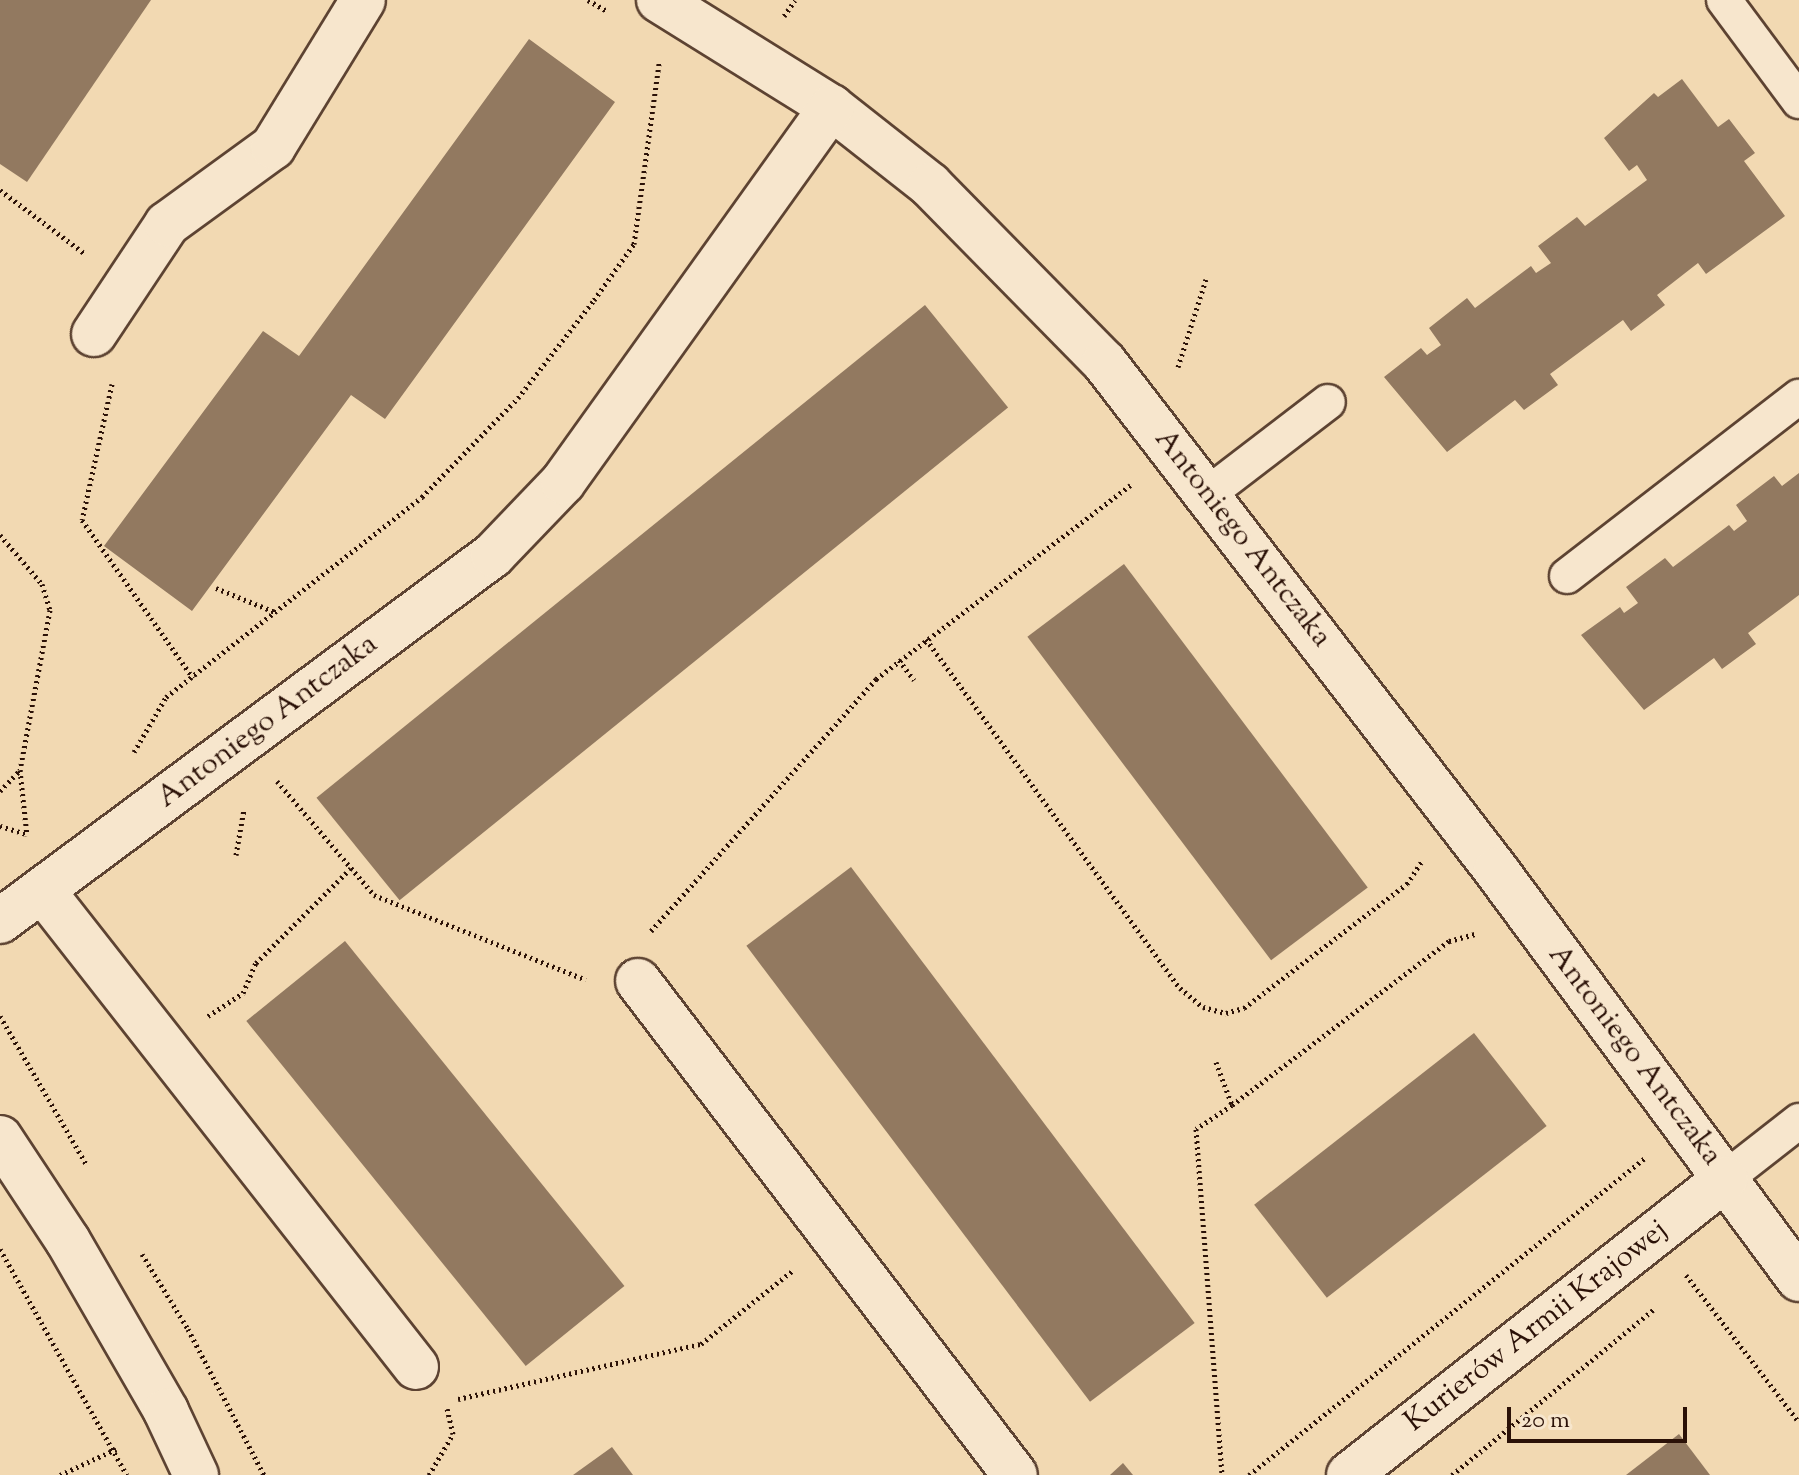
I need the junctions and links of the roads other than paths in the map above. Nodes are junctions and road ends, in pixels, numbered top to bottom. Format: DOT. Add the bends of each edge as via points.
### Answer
graph roads {
  1 [pos="363,0"];
  2 [pos="1724,0"];
  3 [pos="663,3"];
  4 [pos="1799,101"];
  5 [pos="831,107"];
  6 [pos="94,334"];
  7 [pos="1799,397"];
  8 [pos="1328,402"];
  9 [pos="1208,494"];
  10 [pos="1567,576"];
  11 [pos="42,890"];
  12 [pos="0,921"];
  13 [pos="625,966"];
  14 [pos="1799,1121"];
  15 [pos="0,1138"];
  16 [pos="1725,1179"];
  17 [pos="1799,1279"];
  18 [pos="416,1367"];
  19 [pos="196,1475"];
  20 [pos="1015,1475"];
  21 [pos="1349,1475"];
  1 -- 6 [label="street" via="273,147 167,224"];
  2 -- 4 [label="lane"];
  3 -- 5 [label="street, Antoniego Antczaka"];
  5 -- 9 [label="street, Antoniego Antczaka" via="930,185 1016,269 1104,362"];
  5 -- 11 [label="street, Antoniego Antczaka" via="563,482 493,555"];
  7 -- 10 [label="lane"];
  8 -- 9 [label="lane"];
  9 -- 16 [label="street, Antoniego Antczaka"];
  11 -- 12 [label="street, Antoniego Antczaka"];
  11 -- 18 [label="street"];
  13 -- 20 [label="street"];
  14 -- 16 [label="lane"];
  15 -- 19 [label="street" via="68,1241 166,1411"];
  16 -- 17 [label="street, Antoniego Antczaka"];
  16 -- 21 [label="street, Kurierów Armii Krajowej"];
}
